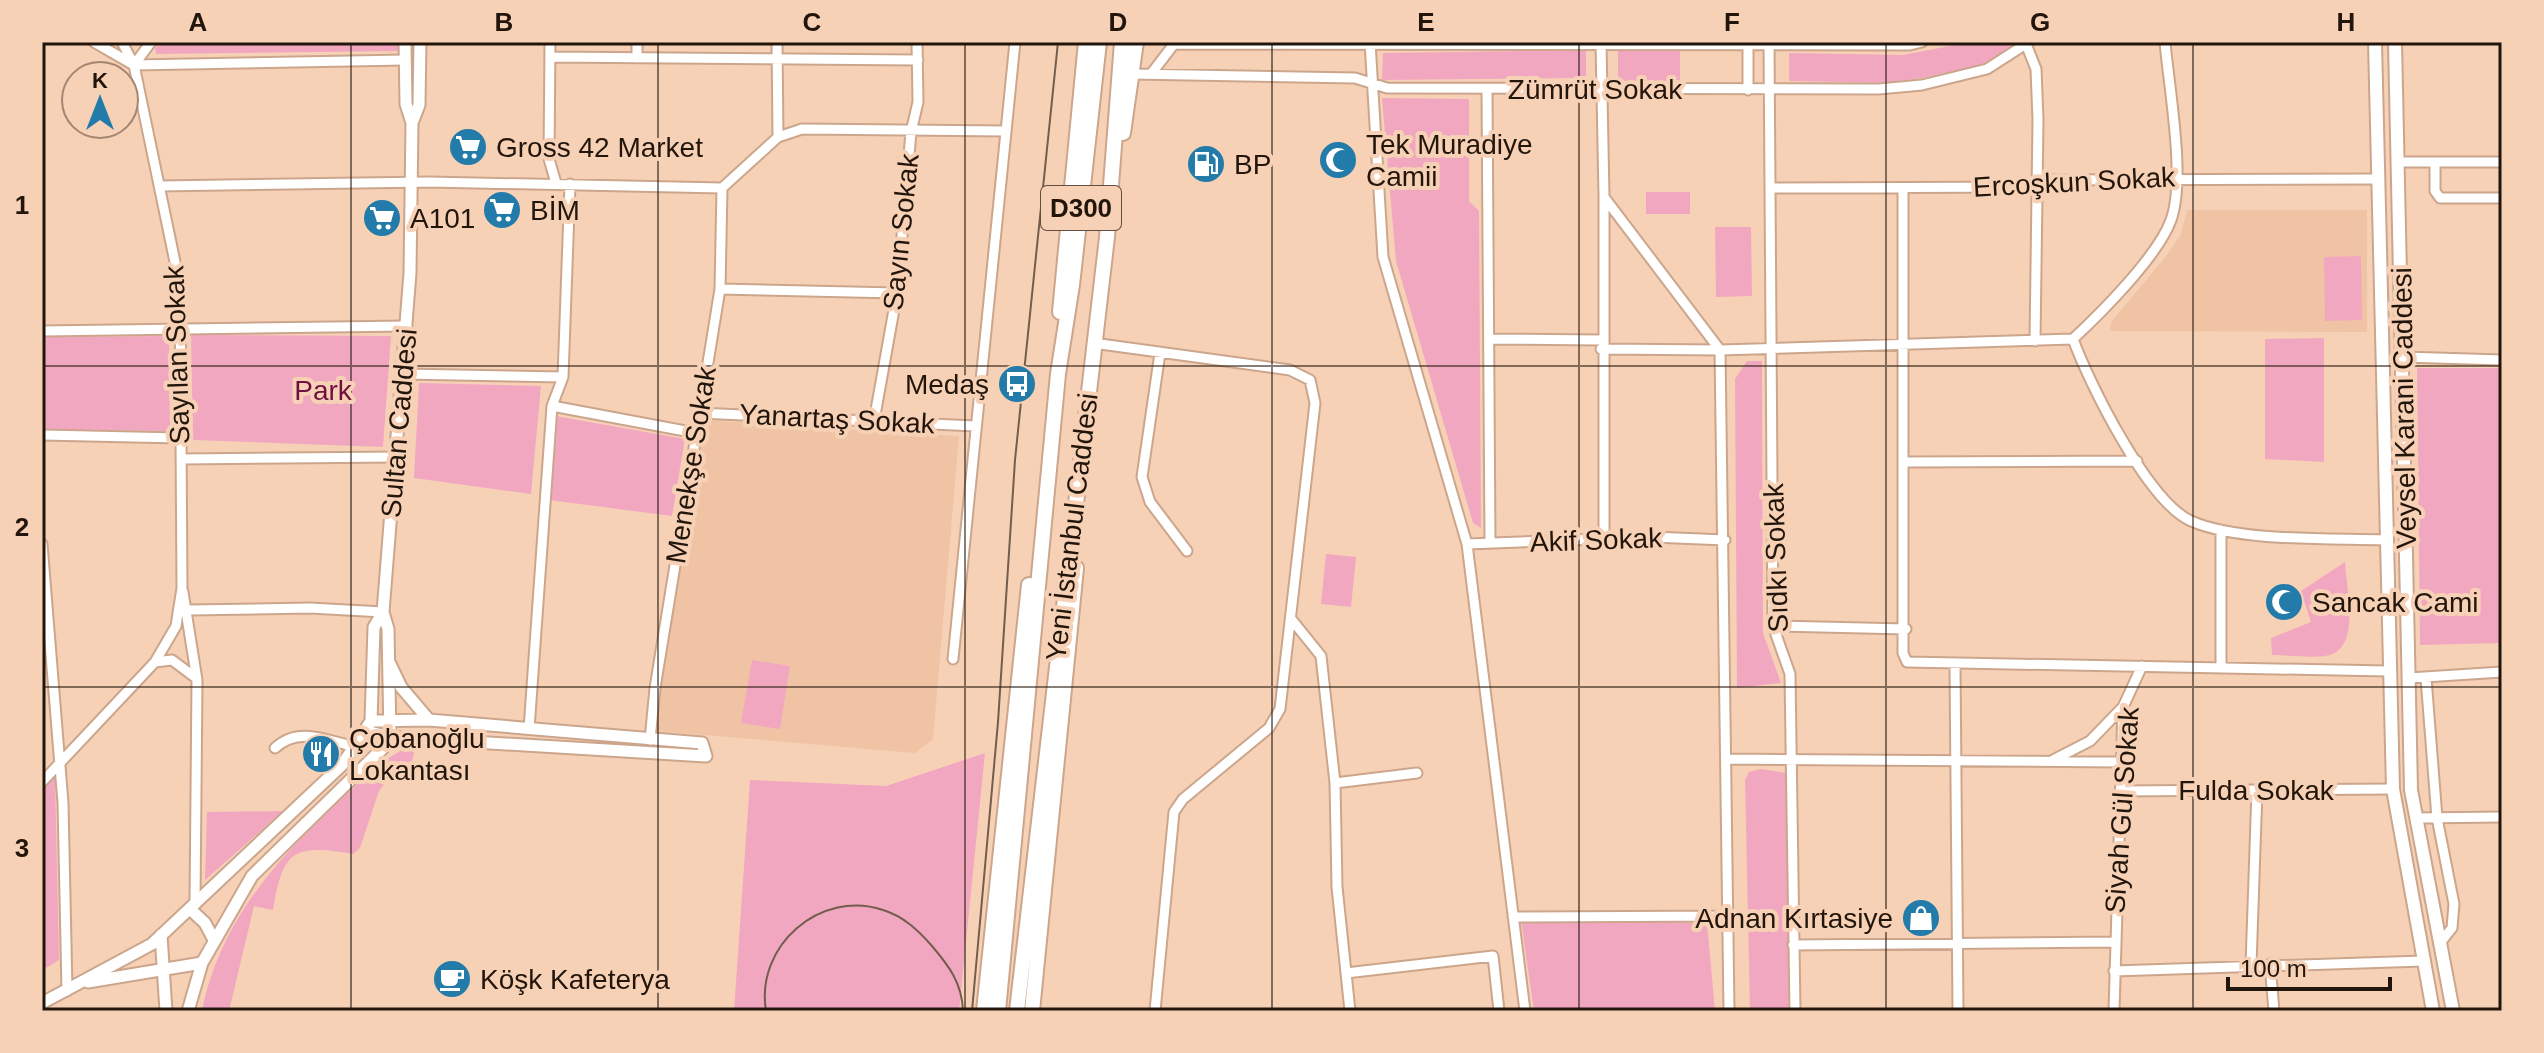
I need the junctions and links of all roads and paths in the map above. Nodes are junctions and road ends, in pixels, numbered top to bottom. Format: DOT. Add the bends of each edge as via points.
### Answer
graph roads {
  1 [pos="94,42"];
  2 [pos="122,42"];
  3 [pos="151,42"];
  4 [pos="405,42"];
  5 [pos="420,42"];
  6 [pos="550,42"];
  7 [pos="637,42"];
  8 [pos="777,42"];
  9 [pos="917,42"];
  10 [pos="1015,42"];
  11 [pos="1086,42"];
  12 [pos="1099,42"];
  13 [pos="1122,42"];
  14 [pos="1136,42"];
  15 [pos="1601,42"];
  16 [pos="1748,42"];
  17 [pos="1769,42"];
  18 [pos="1922,42"];
  19 [pos="2165,42"];
  20 [pos="2375,42"];
  21 [pos="2395,42"];
  22 [pos="1174,43"];
  23 [pos="2028,43"];
  24 [pos="1370,44"];
  25 [pos="550,57"];
  26 [pos="637,58"];
  27 [pos="777,59"];
  28 [pos="125,60"];
  29 [pos="131,60"];
  30 [pos="138,60"];
  31 [pos="405,60"];
  32 [pos="918,60"];
  33 [pos="140,65"];
  34 [pos="1132,74"];
  35 [pos="1151,74"];
  36 [pos="1370,83"];
  37 [pos="1602,89"];
  38 [pos="1487,90"];
  39 [pos="1748,90"];
  40 [pos="1769,90"];
  41 [pos="140,93"];
  42 [pos="412,123"];
  43 [pos="1006,131"];
  44 [pos="911,132"];
  45 [pos="778,137"];
  46 [pos="2399,162"];
  47 [pos="2435,162"];
  48 [pos="2502,162"];
  49 [pos="2177,177"];
  50 [pos="2378,179"];
  51 [pos="411,183"];
  52 [pos="556,183"];
  53 [pos="570,184"];
  54 [pos="160,186"];
  55 [pos="2036,187"];
  56 [pos="722,188"];
  57 [pos="1770,188"];
  58 [pos="1903,188"];
  59 [pos="1604,197"];
  60 [pos="2502,198"];
  61 [pos="1107,237"];
  62 [pos="720,289"];
  63 [pos="897,293"];
  64 [pos="407,326"];
  65 [pos="180,327"];
  66 [pos="42,331"];
  67 [pos="1490,339"];
  68 [pos="2073,339"];
  69 [pos="2035,341"];
  70 [pos="1093,343"];
  71 [pos="1601,345"];
  72 [pos="1905,345"];
  73 [pos="1772,348"];
  74 [pos="1720,350"];
  75 [pos="1160,353"];
  76 [pos="2403,357"];
  77 [pos="2502,360"];
  78 [pos="403,374"];
  79 [pos="1058,374"];
  80 [pos="563,377"];
  81 [pos="552,406"];
  82 [pos="699,413"];
  83 [pos="874,421"];
  84 [pos="975,426"];
  85 [pos="696,433"];
  86 [pos="42,435"];
  87 [pos="180,438"];
  88 [pos="398,457"];
  89 [pos="181,459"];
  90 [pos="2137,461"];
  91 [pos="1906,462"];
  92 [pos="1044,523"];
  93 [pos="1072,528"];
  94 [pos="2221,530"];
  95 [pos="1604,539"];
  96 [pos="1725,540"];
  97 [pos="2385,540"];
  98 [pos="1490,543"];
  99 [pos="42,544"];
  100 [pos="1467,544"];
  101 [pos="1187,551"];
  102 [pos="182,588"];
  103 [pos="189,610"];
  104 [pos="383,612"];
  105 [pos="1292,620"];
  106 [pos="1773,626"];
  107 [pos="1906,629"];
  108 [pos="953,659"];
  109 [pos="388,660"];
  110 [pos="155,662"];
  111 [pos="1955,665"];
  112 [pos="2142,666"];
  113 [pos="2221,668"];
  114 [pos="2387,671"];
  115 [pos="2502,672"];
  116 [pos="2409,678"];
  117 [pos="2426,678"];
  118 [pos="197,680"];
  119 [pos="47,683"];
  120 [pos="2123,707"];
  121 [pos="388,719"];
  122 [pos="429,720"];
  123 [pos="368,726"];
  124 [pos="529,729"];
  125 [pos="390,737"];
  126 [pos="650,740"];
  127 [pos="355,747"];
  128 [pos="275,748"];
  129 [pos="1728,759"];
  130 [pos="1794,759"];
  131 [pos="1958,760"];
  132 [pos="2051,761"];
  133 [pos="2121,762"];
  134 [pos="59,765"];
  135 [pos="1417,773"];
  136 [pos="42,782"];
  137 [pos="1335,783"];
  138 [pos="2393,789"];
  139 [pos="2257,790"];
  140 [pos="2120,791"];
  141 [pos="2502,817"];
  142 [pos="2416,818"];
  143 [pos="2437,818"];
  144 [pos="192,907"];
  145 [pos="1729,916"];
  146 [pos="1513,917"];
  147 [pos="161,935"];
  148 [pos="214,940"];
  149 [pos="2115,942"];
  150 [pos="1960,943"];
  151 [pos="2440,943"];
  152 [pos="1793,945"];
  153 [pos="2423,961"];
  154 [pos="202,963"];
  155 [pos="2270,964"];
  156 [pos="2251,965"];
  157 [pos="166,969"];
  158 [pos="2114,971"];
  159 [pos="1346,973"];
  160 [pos="78,984"];
  161 [pos="67,991"];
  162 [pos="42,1003"];
  163 [pos="166,1011"];
  164 [pos="188,1011"];
  165 [pos="984,1011"];
  166 [pos="998,1011"];
  167 [pos="1017,1011"];
  168 [pos="1032,1011"];
  169 [pos="1155,1011"];
  170 [pos="1350,1011"];
  171 [pos="1499,1011"];
  172 [pos="1525,1011"];
  173 [pos="1729,1011"];
  174 [pos="1795,1011"];
  175 [pos="1958,1011"];
  176 [pos="2114,1011"];
  177 [pos="2274,1011"];
  178 [pos="2433,1011"];
  179 [pos="2453,1011"];
  1 -- 28 [label="street"];
  2 -- 29 [label="street, Sayılan Sokak"];
  3 -- 30 [label="street"];
  4 -- 31 [label="street, Sultan Caddesi"];
  5 -- 42 [label="street, Sultan Caddesi" via="419,105"];
  6 -- 25 [label="street"];
  7 -- 26 [label="street"];
  8 -- 27 [label="street"];
  9 -- 32 [label="street, Sayın Sokak"];
  10 -- 43 [label="street"];
  11 -- 79 [label="highway" via="1061,281"];
  12 -- 79 [label="highway, Yeni İstanbul Caddesi / D300"];
  13 -- 61 [label="highway, Yeni İstanbul Caddesi / D300"];
  14 -- 34 [label="highway"];
  15 -- 16 [label="street, Zümrüt Sokak"];
  15 -- 24 [label="street, Zümrüt Sokak"];
  15 -- 37 [label="street"];
  16 -- 17 [label="street, Zümrüt Sokak"];
  16 -- 39 [label="street"];
  17 -- 18 [label="street, Zümrüt Sokak"];
  17 -- 40 [label="street, Sıdkı Sokak"];
  19 -- 49 [label="street"];
  20 -- 50 [label="main road, Veysel Karani Caddesi"];
  21 -- 46 [label="main road, Veysel Karani Caddesi"];
  22 -- 24 [label="street, Zümrüt Sokak"];
  22 -- 35 [label="street, Zümrüt Sokak"];
  23 -- 40 [label="street, Zümrüt Sokak" via="1987,69 1922,85"];
  23 -- 55 [label="street" via="2036,69"];
  24 -- 36 [label="street"];
  25 -- 26 [label="street"];
  25 -- 52 [label="street" via="549,159"];
  26 -- 27 [label="street"];
  27 -- 32 [label="street"];
  27 -- 45 [label="street"];
  31 -- 33 [label="street"];
  31 -- 42 [label="street, Sultan Caddesi"];
  32 -- 44 [label="street, Sayın Sokak" via="918,102"];
  34 -- 35 [label="street, Zümrüt Sokak"];
  34 -- 61 [label="highway"];
  35 -- 36 [label="street, Zümrüt Sokak" via="1355,78"];
  36 -- 38 [label="street, Zümrüt Sokak"];
  36 -- 100 [label="street" via="1383,257"];
  37 -- 38 [label="street, Zümrüt Sokak"];
  37 -- 39 [label="street, Zümrüt Sokak"];
  37 -- 59 [label="street"];
  38 -- 67 [label="street"];
  39 -- 40 [label="street, Zümrüt Sokak"];
  40 -- 57 [label="street, Sıdkı Sokak"];
  41 -- 54 [label="street, Sayılan Sokak"];
  42 -- 51 [label="street, Sultan Caddesi"];
  43 -- 44 [label="street"];
  43 -- 84 [label="street"];
  44 -- 45 [label="street" via="802,129"];
  44 -- 63 [label="street, Sayın Sokak"];
  45 -- 56 [label="street"];
  46 -- 47 [label="street"];
  46 -- 76 [label="main road, Veysel Karani Caddesi"];
  47 -- 48 [label="street"];
  47 -- 60 [label="street" via="2440,198"];
  49 -- 50 [label="street, Ercoşkun Sokak"];
  49 -- 55 [label="street, Ercoşkun Sokak" via="2051,180"];
  49 -- 68 [label="street" via="2171,221 2159,243"];
  50 -- 97 [label="main road, Veysel Karani Caddesi"];
  51 -- 52 [label="street"];
  51 -- 54 [label="street"];
  51 -- 64 [label="street, Sultan Caddesi"];
  52 -- 53 [label="street"];
  53 -- 56 [label="street"];
  53 -- 80 [label="street"];
  54 -- 65 [label="street, Sayılan Sokak" via="180,286"];
  55 -- 58 [label="street, Ercoşkun Sokak"];
  55 -- 69 [label="street"];
  56 -- 62 [label="street, Menekşe Sokak"];
  57 -- 58 [label="street, Ercoşkun Sokak"];
  57 -- 73 [label="street, Sıdkı Sokak"];
  58 -- 72 [label="street"];
  59 -- 71 [label="street"];
  59 -- 74 [label="street"];
  61 -- 70 [label="highway, Yeni İstanbul Caddesi / D300"];
  62 -- 63 [label="street"];
  62 -- 82 [label="street, Menekşe Sokak"];
  63 -- 83 [label="street, Sayın Sokak"];
  64 -- 65 [label="street"];
  64 -- 78 [label="street, Sultan Caddesi"];
  65 -- 66 [label="street"];
  65 -- 87 [label="street, Sayılan Sokak"];
  67 -- 71 [label="street"];
  67 -- 98 [label="street"];
  68 -- 69 [label="street"];
  68 -- 90 [label="street" via="2085,373"];
  69 -- 72 [label="street"];
  70 -- 75 [label="street"];
  70 -- 93 [label="highway, Yeni İstanbul Caddesi / D300"];
  71 -- 74 [label="street"];
  71 -- 95 [label="street"];
  72 -- 73 [label="street"];
  72 -- 91 [label="street"];
  73 -- 74 [label="street"];
  73 -- 106 [label="street, Sıdkı Sokak"];
  74 -- 96 [label="street"];
  75 -- 101 [label="street" via="1142,477 1150,502"];
  75 -- 105 [label="street" via="1290,370 1310,380 1315,403"];
  76 -- 77 [label="street"];
  76 -- 116 [label="main road, Veysel Karani Caddesi"];
  78 -- 80 [label="street"];
  78 -- 88 [label="street, Sultan Caddesi"];
  79 -- 92 [label="highway, Yeni İstanbul Caddesi / D300"];
  80 -- 81 [label="street"];
  81 -- 85 [label="street"];
  81 -- 124 [label="street"];
  82 -- 83 [label="street, Yanartaş Sokak"];
  82 -- 85 [label="street, Menekşe Sokak"];
  83 -- 84 [label="street, Yanartaş Sokak"];
  84 -- 108 [label="street"];
  85 -- 126 [label="street, Menekşe Sokak"];
  86 -- 87 [label="street"];
  87 -- 89 [label="street, Sayılan Sokak"];
  88 -- 89 [label="street"];
  88 -- 104 [label="street, Sultan Caddesi"];
  89 -- 102 [label="street, Sayılan Sokak"];
  90 -- 91 [label="street"];
  90 -- 94 [label="street" via="2166,504 2190,520"];
  91 -- 107 [label="street"];
  92 -- 165 [label="highway" via="1027,606"];
  92 -- 166 [label="highway, Yeni İstanbul Caddesi"];
  93 -- 167 [label="highway, Yeni İstanbul Caddesi"];
  93 -- 168 [label="highway" via="1075,598"];
  94 -- 97 [label="street"];
  94 -- 113 [label="street"];
  95 -- 96 [label="street, Akif Sokak"];
  95 -- 98 [label="street, Akif Sokak"];
  96 -- 129 [label="street"];
  97 -- 114 [label="main road, Veysel Karani Caddesi"];
  98 -- 100 [label="street, Akif Sokak"];
  99 -- 119 [label="street"];
  100 -- 146 [label="street"];
  102 -- 103 [label="street"];
  102 -- 110 [label="street, Sayılan Sokak" via="176,626"];
  103 -- 104 [label="street"];
  103 -- 118 [label="street"];
  104 -- 109 [label="street"];
  104 -- 123 [label="street, Sultan Caddesi" via="374,627"];
  105 -- 137 [label="street" via="1321,656"];
  105 -- 169 [label="street" via="1280,709 1269,728 1174,812"];
  106 -- 107 [label="street"];
  106 -- 130 [label="street, Sıdkı Sokak" via="1790,674"];
  107 -- 111 [label="street" via="1907,662"];
  109 -- 121 [label="street"];
  109 -- 122 [label="street" via="401,687"];
  110 -- 118 [label="street" via="172,660"];
  110 -- 134 [label="street"];
  111 -- 112 [label="street"];
  111 -- 131 [label="street"];
  112 -- 113 [label="street, Siyah Gül Sokak"];
  112 -- 120 [label="street, Siyah Gül Sokak"];
  113 -- 114 [label="street, Siyah Gül Sokak"];
  114 -- 138 [label="main road, Veysel Karani Caddesi"];
  115 -- 117 [label="street"];
  116 -- 117 [label="street"];
  116 -- 142 [label="main road, Veysel Karani Caddesi"];
  117 -- 143 [label="street"];
  118 -- 144 [label="street"];
  119 -- 134 [label="street"];
  120 -- 132 [label="street" via="2090,741"];
  120 -- 133 [label="street, Siyah Gül Sokak"];
  121 -- 122 [label="street"];
  121 -- 123 [label="street"];
  121 -- 125 [label="street"];
  122 -- 124 [label="street"];
  123 -- 125 [label="street"];
  123 -- 127 [label="street"];
  124 -- 126 [label="street"];
  125 -- 126 [label="street" via="706,756 702,743"];
  125 -- 148 [label="street" via="252,876"];
  127 -- 128 [label="street" via="301,734"];
  127 -- 144 [label="street" via="322,785"];
  129 -- 130 [label="street"];
  129 -- 145 [label="street"];
  130 -- 131 [label="street"];
  130 -- 152 [label="street, Sıdkı Sokak"];
  131 -- 132 [label="street"];
  131 -- 150 [label="street"];
  132 -- 133 [label="street"];
  133 -- 140 [label="street, Siyah Gül Sokak"];
  134 -- 136 [label="street"];
  134 -- 161 [label="street"];
  135 -- 137 [label="street"];
  137 -- 159 [label="street" via="1337,887"];
  138 -- 139 [label="street, Fulda Sokak"];
  138 -- 153 [label="main road, Veysel Karani Caddesi"];
  139 -- 140 [label="street, Fulda Sokak"];
  139 -- 156 [label="street"];
  140 -- 149 [label="street, Siyah Gül Sokak"];
  141 -- 143 [label="street"];
  142 -- 143 [label="street"];
  142 -- 151 [label="main road, Veysel Karani Caddesi"];
  143 -- 151 [label="street" via="2454,904 2452,928"];
  144 -- 147 [label="street"];
  144 -- 148 [label="street"];
  145 -- 146 [label="street"];
  145 -- 173 [label="street"];
  146 -- 172 [label="street"];
  147 -- 157 [label="street"];
  147 -- 160 [label="street"];
  148 -- 154 [label="street"];
  149 -- 150 [label="street"];
  149 -- 158 [label="street, Siyah Gül Sokak"];
  150 -- 152 [label="street"];
  150 -- 175 [label="street"];
  151 -- 179 [label="main road, Veysel Karani Caddesi"];
  152 -- 174 [label="street, Sıdkı Sokak"];
  153 -- 155 [label="street"];
  153 -- 178 [label="main road, Veysel Karani Caddesi"];
  154 -- 157 [label="street"];
  154 -- 164 [label="street"];
  155 -- 156 [label="street"];
  155 -- 177 [label="street"];
  156 -- 158 [label="street"];
  157 -- 160 [label="street"];
  157 -- 163 [label="street"];
  158 -- 176 [label="street, Siyah Gül Sokak"];
  159 -- 170 [label="street"];
  159 -- 171 [label="street" via="1493,956"];
  160 -- 161 [label="street"];
  161 -- 162 [label="street"];
}
